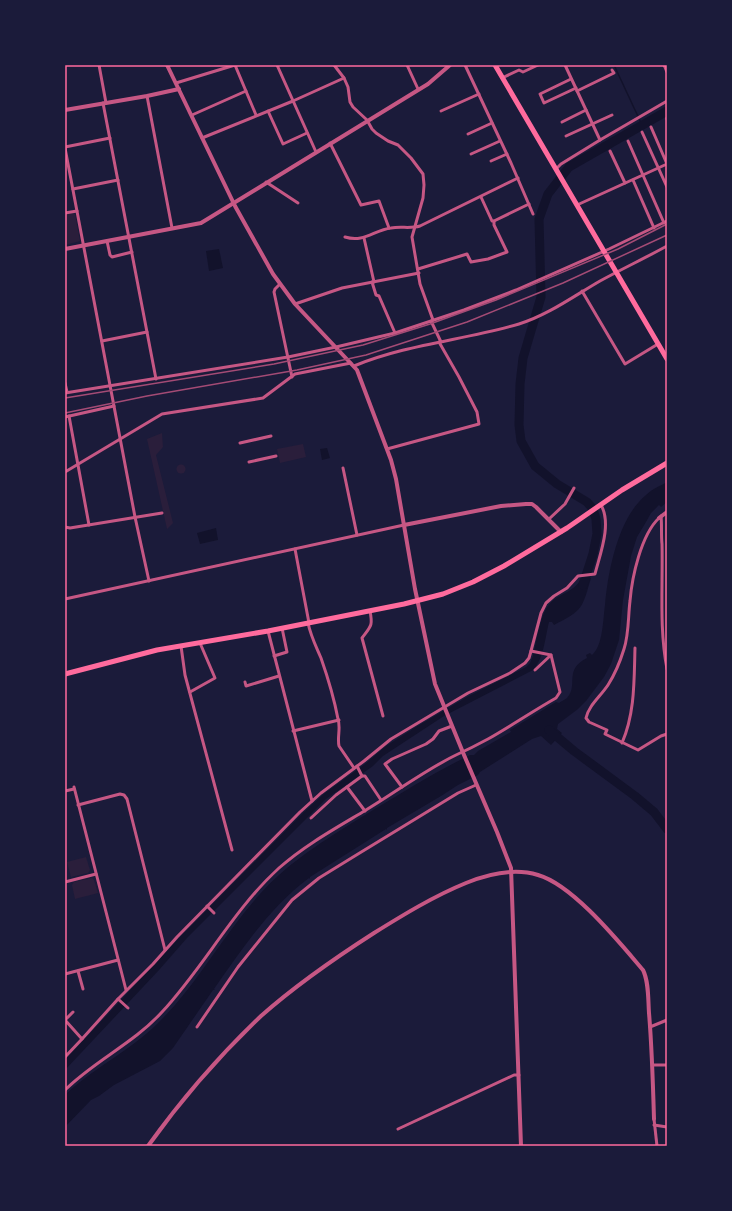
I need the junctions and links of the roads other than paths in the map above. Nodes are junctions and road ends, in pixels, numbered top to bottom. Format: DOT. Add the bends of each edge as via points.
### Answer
graph roads {
  1 [pos="99,65"];
  2 [pos="167,65"];
  3 [pos="235,65"];
  4 [pos="277,65"];
  5 [pos="334,65"];
  6 [pos="407,65"];
  7 [pos="450,65"];
  8 [pos="465,65"];
  9 [pos="495,65"];
  10 [pos="538,65"];
  11 [pos="565,65"];
  12 [pos="664,65"];
  13 [pos="612,70"];
  14 [pos="667,72"];
  15 [pos="344,78"];
  16 [pos="502,78"];
  17 [pos="571,79"];
  18 [pos="176,83"];
  19 [pos="179,89"];
  20 [pos="418,90"];
  21 [pos="576,90"];
  22 [pos="246,91"];
  23 [pos="479,94"];
  24 [pos="147,96"];
  25 [pos="293,101"];
  26 [pos="667,101"];
  27 [pos="105,103"];
  28 [pos="65,110"];
  29 [pos="586,110"];
  30 [pos="268,111"];
  31 [pos="441,111"];
  32 [pos="192,115"];
  33 [pos="256,115"];
  34 [pos="612,115"];
  35 [pos="367,120"];
  36 [pos="562,122"];
  37 [pos="492,123"];
  38 [pos="593,124"];
  39 [pos="651,127"];
  40 [pos="642,132"];
  41 [pos="307,133"];
  42 [pos="468,134"];
  43 [pos="566,136"];
  44 [pos="110,138"];
  45 [pos="202,138"];
  46 [pos="600,140"];
  47 [pos="500,141"];
  48 [pos="628,141"];
  49 [pos="330,143"];
  50 [pos="65,148"];
  51 [pos="610,151"];
  52 [pos="316,152"];
  53 [pos="471,154"];
  54 [pos="507,154"];
  55 [pos="491,161"];
  56 [pos="667,164"];
  57 [pos="658,168"];
  58 [pos="556,169"];
  59 [pos="643,175"];
  60 [pos="70,177"];
  61 [pos="65,178"];
  62 [pos="518,178"];
  63 [pos="118,180"];
  64 [pos="633,180"];
  65 [pos="266,182"];
  66 [pos="625,183"];
  67 [pos="667,187"];
  68 [pos="73,189"];
  69 [pos="481,197"];
  70 [pos="233,202"];
  71 [pos="298,203"];
  72 [pos="528,204"];
  73 [pos="577,205"];
  74 [pos="77,210"];
  75 [pos="65,213"];
  76 [pos="533,214"];
  77 [pos="494,221"];
  78 [pos="666,222"];
  79 [pos="172,228"];
  80 [pos="389,228"];
  81 [pos="415,228"];
  82 [pos="654,228"];
  83 [pos="345,236"];
  84 [pos="129,237"];
  85 [pos="364,238"];
  86 [pos="107,241"];
  87 [pos="83,245"];
  88 [pos="667,246"];
  89 [pos="65,249"];
  90 [pos="132,252"];
  91 [pos="604,252"];
  92 [pos="419,271"];
  93 [pos="616,272"];
  94 [pos="373,282"];
  95 [pos="280,284"];
  96 [pos="582,291"];
  97 [pos="295,304"];
  98 [pos="432,321"];
  99 [pos="147,332"];
  100 [pos="395,332"];
  101 [pos="102,341"];
  102 [pos="440,342"];
  103 [pos="658,344"];
  104 [pos="336,347"];
  105 [pos="288,357"];
  106 [pos="667,359"];
  107 [pos="353,364"];
  108 [pos="292,377"];
  109 [pos="156,379"];
  110 [pos="65,383"];
  111 [pos="110,386"];
  112 [pos="66,393"];
  113 [pos="114,406"];
  114 [pos="67,416"];
  115 [pos="271,436"];
  116 [pos="120,439"];
  117 [pos="240,443"];
  118 [pos="387,448"];
  119 [pos="276,456"];
  120 [pos="249,462"];
  121 [pos="667,463"];
  122 [pos="78,464"];
  123 [pos="343,468"];
  124 [pos="65,472"];
  125 [pos="574,488"];
  126 [pos="599,506"];
  127 [pos="667,512"];
  128 [pos="162,513"];
  129 [pos="135,517"];
  130 [pos="660,517"];
  131 [pos="549,519"];
  132 [pos="89,525"];
  133 [pos="404,525"];
  134 [pos="65,527"];
  135 [pos="561,532"];
  136 [pos="357,535"];
  137 [pos="295,549"];
  138 [pos="149,581"];
  139 [pos="662,592"];
  140 [pos="667,592"];
  141 [pos="65,599"];
  142 [pos="418,601"];
  143 [pos="370,611"];
  144 [pos="309,623"];
  145 [pos="282,628"];
  146 [pos="268,631"];
  147 [pos="200,643"];
  148 [pos="180,646"];
  149 [pos="636,648"];
  150 [pos="531,651"];
  151 [pos="551,655"];
  152 [pos="274,656"];
  153 [pos="667,669"];
  154 [pos="535,670"];
  155 [pos="65,674"];
  156 [pos="279,676"];
  157 [pos="245,682"];
  158 [pos="190,692"];
  159 [pos="444,707"];
  160 [pos="383,716"];
  161 [pos="339,720"];
  162 [pos="452,726"];
  163 [pos="294,731"];
  164 [pos="667,734"];
  165 [pos="622,743"];
  166 [pos="463,754"];
  167 [pos="356,767"];
  168 [pos="362,775"];
  169 [pos="475,783"];
  170 [pos="347,787"];
  171 [pos="402,788"];
  172 [pos="65,791"];
  173 [pos="381,800"];
  174 [pos="312,801"];
  175 [pos="78,805"];
  176 [pos="365,811"];
  177 [pos="311,818"];
  178 [pos="232,850"];
  179 [pos="512,872"];
  180 [pos="96,874"];
  181 [pos="65,882"];
  182 [pos="207,906"];
  183 [pos="214,913"];
  184 [pos="165,950"];
  185 [pos="118,960"];
  186 [pos="78,971"];
  187 [pos="65,974"];
  188 [pos="83,989"];
  189 [pos="126,990"];
  190 [pos="119,999"];
  191 [pos="127,1007"];
  192 [pos="73,1012"];
  193 [pos="65,1020"];
  194 [pos="667,1020"];
  195 [pos="197,1027"];
  196 [pos="650,1027"];
  197 [pos="82,1038"];
  198 [pos="65,1056"];
  199 [pos="653,1065"];
  200 [pos="667,1065"];
  201 [pos="519,1075"];
  202 [pos="65,1090"];
  203 [pos="654,1119"];
  204 [pos="654,1125"];
  205 [pos="667,1127"];
  206 [pos="398,1129"];
  207 [pos="148,1146"];
  208 [pos="521,1146"];
  209 [pos="657,1146"];
  1 -- 27 [label="street"];
  2 -- 18 [label="street"];
  3 -- 18 [label="street"];
  3 -- 22 [label="street"];
  4 -- 25 [label="street"];
  5 -- 15 [label="street"];
  6 -- 20 [label="street"];
  7 -- 20 [label="street"];
  8 -- 23 [label="street"];
  9 -- 16 [label="main road"];
  10 -- 16 [label="street"];
  11 -- 17 [label="street"];
  12 -- 14 [label="street"];
  13 -- 21 [label="street" via="614,73"];
  15 -- 25 [label="street"];
  15 -- 35 [label="street" via="350,102"];
  16 -- 58 [label="main road"];
  17 -- 21 [label="street"];
  17 -- 21 [label="street" via="540,94 544,102"];
  18 -- 19 [label="street"];
  19 -- 24 [label="street"];
  19 -- 32 [label="street"];
  20 -- 35 [label="street"];
  21 -- 29 [label="street"];
  22 -- 32 [label="street"];
  22 -- 33 [label="street"];
  23 -- 31 [label="street"];
  23 -- 37 [label="street"];
  24 -- 27 [label="street"];
  24 -- 79 [label="street"];
  25 -- 30 [label="street"];
  25 -- 41 [label="street"];
  26 -- 46 [label="street"];
  27 -- 28 [label="street"];
  27 -- 44 [label="street"];
  29 -- 36 [label="street"];
  29 -- 38 [label="street"];
  30 -- 33 [label="street"];
  30 -- 41 [label="street" via="283,144"];
  32 -- 45 [label="street"];
  33 -- 45 [label="street"];
  34 -- 38 [label="street"];
  35 -- 49 [label="street"];
  35 -- 81 [label="street" via="376,133 398,146 411,158 423,174 423,198"];
  37 -- 42 [label="street"];
  37 -- 47 [label="street"];
  38 -- 43 [label="street"];
  38 -- 46 [label="street"];
  39 -- 56 [label="street"];
  40 -- 57 [label="street"];
  41 -- 52 [label="street"];
  44 -- 50 [label="street"];
  44 -- 63 [label="street"];
  45 -- 70 [label="street"];
  46 -- 58 [label="street"];
  47 -- 53 [label="street"];
  47 -- 54 [label="street"];
  48 -- 59 [label="street"];
  49 -- 52 [label="street"];
  49 -- 80 [label="street" via="361,205 379,201"];
  50 -- 60 [label="street"];
  51 -- 66 [label="street"];
  52 -- 65 [label="street"];
  54 -- 55 [label="street"];
  54 -- 62 [label="street"];
  56 -- 57 [label="street"];
  57 -- 59 [label="street"];
  57 -- 67 [label="street"];
  58 -- 73 [label="main road"];
  59 -- 64 [label="street"];
  59 -- 78 [label="street"];
  60 -- 61 [label="street"];
  60 -- 68 [label="street"];
  62 -- 69 [label="street"];
  62 -- 72 [label="street"];
  63 -- 68 [label="street"];
  63 -- 84 [label="street"];
  64 -- 66 [label="street"];
  64 -- 82 [label="street"];
  65 -- 70 [label="street"];
  65 -- 71 [label="street"];
  66 -- 73 [label="street"];
  68 -- 74 [label="street"];
  69 -- 77 [label="street"];
  69 -- 81 [label="street"];
  70 -- 79 [label="street" via="201,222"];
  70 -- 95 [label="street"];
  72 -- 76 [label="street"];
  72 -- 77 [label="street"];
  73 -- 91 [label="main road"];
  74 -- 75 [label="street"];
  74 -- 87 [label="street"];
  77 -- 92 [label="street" via="506,252 471,262 467,254"];
  78 -- 82 [label="street"];
  79 -- 84 [label="street"];
  80 -- 81 [label="street"];
  80 -- 85 [label="street"];
  81 -- 92 [label="street" via="412,237"];
  82 -- 91 [label="street"];
  83 -- 85 [label="street"];
  84 -- 86 [label="street"];
  84 -- 90 [label="street"];
  85 -- 94 [label="street"];
  86 -- 87 [label="street"];
  86 -- 90 [label="street" via="112,257"];
  87 -- 89 [label="street"];
  87 -- 101 [label="street"];
  88 -- 93 [label="street"];
  90 -- 99 [label="street"];
  91 -- 93 [label="main road"];
  91 -- 98 [label="street" via="493,299"];
  92 -- 94 [label="street"];
  92 -- 98 [label="street" via="420,284"];
  93 -- 96 [label="street"];
  93 -- 103 [label="main road"];
  94 -- 97 [label="street" via="342,288"];
  94 -- 100 [label="street" via="376,295 379,296"];
  95 -- 97 [label="street"];
  95 -- 105 [label="street" via="274,288 274,292"];
  96 -- 102 [label="street" via="529,320"];
  96 -- 103 [label="street" via="625,364"];
  97 -- 104 [label="street"];
  98 -- 100 [label="street"];
  98 -- 102 [label="street"];
  99 -- 101 [label="street"];
  99 -- 109 [label="street"];
  100 -- 104 [label="street"];
  101 -- 111 [label="street"];
  102 -- 107 [label="street"];
  102 -- 118 [label="street" via="477,412 479,424"];
  103 -- 106 [label="main road"];
  104 -- 105 [label="street"];
  104 -- 107 [label="street"];
  105 -- 108 [label="street"];
  105 -- 109 [label="street"];
  107 -- 108 [label="street" via="295,374"];
  107 -- 118 [label="street"];
  108 -- 116 [label="street" via="263,398 166,413"];
  109 -- 111 [label="street"];
  110 -- 112 [label="street"];
  111 -- 112 [label="street"];
  111 -- 113 [label="street"];
  113 -- 114 [label="street"];
  113 -- 116 [label="street"];
  114 -- 122 [label="street"];
  115 -- 117 [label="street"];
  116 -- 122 [label="street"];
  116 -- 129 [label="street"];
  118 -- 133 [label="street" via="396,479"];
  119 -- 120 [label="street"];
  121 -- 126 [label="main road"];
  122 -- 124 [label="street"];
  122 -- 132 [label="street"];
  123 -- 136 [label="street"];
  125 -- 131 [label="street" via="565,504"];
  126 -- 135 [label="main road"];
  126 -- 150 [label="street" via="604,511 605,535 594,574 578,576 568,588 546,603"];
  127 -- 130 [label="street"];
  128 -- 129 [label="street"];
  129 -- 132 [label="street"];
  129 -- 138 [label="street"];
  130 -- 139 [label="street"];
  130 -- 165 [label="street" via="645,541 637,566 630,599 626,643 620,660 607,686 588,710 586,718 607,730 605,734"];
  131 -- 133 [label="street" via="532,504 526,504 501,506"];
  131 -- 135 [label="street"];
  132 -- 134 [label="street"];
  133 -- 136 [label="street"];
  133 -- 142 [label="street"];
  135 -- 142 [label="main road" via="473,582"];
  136 -- 137 [label="street"];
  137 -- 138 [label="street"];
  137 -- 144 [label="street"];
  138 -- 141 [label="street"];
  139 -- 140 [label="street"];
  139 -- 153 [label="street" via="661,622"];
  142 -- 143 [label="main road"];
  142 -- 159 [label="street" via="435,684"];
  143 -- 144 [label="main road"];
  143 -- 160 [label="street" via="372,626 362,638"];
  144 -- 145 [label="main road"];
  144 -- 161 [label="street"];
  145 -- 146 [label="main road"];
  145 -- 152 [label="street" via="287,652"];
  146 -- 147 [label="main road"];
  146 -- 152 [label="street"];
  147 -- 148 [label="main road"];
  147 -- 158 [label="street" via="215,678"];
  148 -- 155 [label="main road" via="134,655"];
  148 -- 158 [label="street"];
  149 -- 165 [label="street" via="632,708"];
  150 -- 151 [label="street"];
  150 -- 159 [label="street" via="529,658 520,667"];
  151 -- 154 [label="street"];
  151 -- 166 [label="street" via="560,692 556,698"];
  152 -- 156 [label="street"];
  156 -- 157 [label="street" via="246,686"];
  156 -- 163 [label="street"];
  158 -- 178 [label="street"];
  159 -- 162 [label="street"];
  159 -- 167 [label="street" via="383,745"];
  161 -- 163 [label="street"];
  161 -- 167 [label="street" via="339,746"];
  162 -- 166 [label="street"];
  162 -- 171 [label="street" via="439,732 426,744 385,764"];
  163 -- 174 [label="street"];
  164 -- 165 [label="street" via="638,750"];
  166 -- 169 [label="street"];
  166 -- 171 [label="street"];
  167 -- 168 [label="street"];
  167 -- 174 [label="street"];
  168 -- 170 [label="street"];
  168 -- 173 [label="street"];
  169 -- 179 [label="street"];
  169 -- 195 [label="street" via="319,878 292,900 245,958"];
  170 -- 176 [label="street"];
  170 -- 177 [label="street"];
  171 -- 173 [label="street"];
  172 -- 175 [label="street" via="74,788"];
  173 -- 176 [label="street"];
  174 -- 182 [label="street"];
  175 -- 180 [label="street"];
  175 -- 184 [label="street" via="120,794 127,799"];
  176 -- 202 [label="street" via="307,846 278,869 247,903 161,1014"];
  179 -- 196 [label="street" via="545,877 565,890 606,928 645,974"];
  179 -- 201 [label="street"];
  179 -- 207 [label="street" via="466,883 414,910 311,976 261,1017 232,1046 204,1076"];
  180 -- 181 [label="street"];
  180 -- 185 [label="street"];
  182 -- 183 [label="street"];
  182 -- 184 [label="street"];
  184 -- 189 [label="street"];
  185 -- 186 [label="street"];
  185 -- 189 [label="street"];
  186 -- 187 [label="street"];
  186 -- 188 [label="street"];
  189 -- 190 [label="street"];
  190 -- 191 [label="street"];
  190 -- 197 [label="street"];
  192 -- 193 [label="street"];
  193 -- 197 [label="street"];
  194 -- 196 [label="street"];
  196 -- 199 [label="street"];
  197 -- 198 [label="street"];
  199 -- 200 [label="street"];
  199 -- 203 [label="street"];
  201 -- 206 [label="street" via="514,1075"];
  201 -- 208 [label="street"];
  203 -- 204 [label="street"];
  204 -- 205 [label="street"];
  204 -- 209 [label="street"];
}
